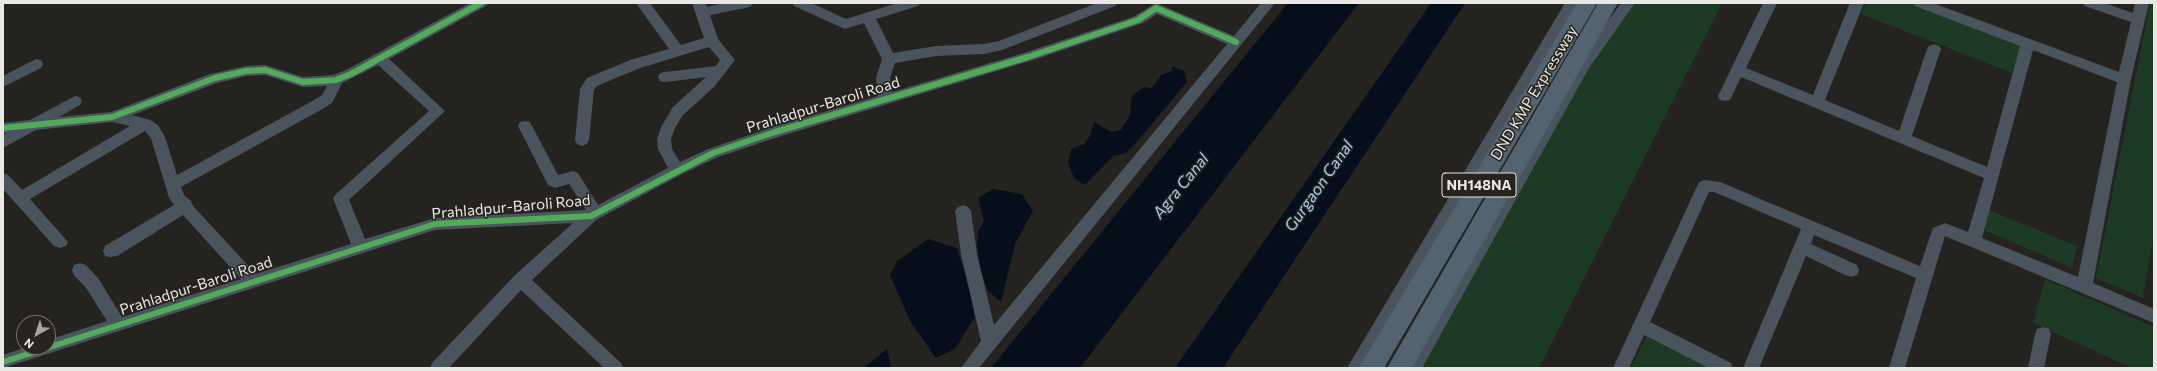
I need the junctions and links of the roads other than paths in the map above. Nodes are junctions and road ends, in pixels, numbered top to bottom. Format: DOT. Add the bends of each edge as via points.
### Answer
graph roads {
  1 [pos="481,3"];
  2 [pos="643,3"];
  3 [pos="746,3"];
  4 [pos="800,3"];
  5 [pos="913,3"];
  6 [pos="1110,3"];
  7 [pos="1268,3"];
  8 [pos="1572,3"];
  9 [pos="1587,3"];
  10 [pos="1608,3"];
  11 [pos="1628,3"];
  12 [pos="1770,3"];
  13 [pos="1857,3"];
  14 [pos="1920,3"];
  15 [pos="2090,3"];
  16 [pos="2142,3"];
  17 [pos="1156,5"];
  18 [pos="700,8"];
  19 [pos="868,17"];
  20 [pos="2139,20"];
  21 [pos="712,41"];
  22 [pos="1236,42"];
  23 [pos="2028,43"];
  24 [pos="1934,49"];
  25 [pos="678,52"];
  26 [pos="379,58"];
  27 [pos="889,59"];
  28 [pos="36,64"];
  29 [pos="720,70"];
  30 [pos="1737,70"];
  31 [pos="665,77"];
  32 [pos="337,79"];
  33 [pos="2124,79"];
  34 [pos="3,82"];
  35 [pos="1726,96"];
  36 [pos="886,100"];
  37 [pos="75,101"];
  38 [pos="1817,103"];
  39 [pos="112,116"];
  40 [pos="34,124"];
  41 [pos="145,124"];
  42 [pos="525,126"];
  43 [pos="3,128"];
  44 [pos="1904,139"];
  45 [pos="582,140"];
  46 [pos="3,142"];
  47 [pos="677,170"];
  48 [pos="1992,175"];
  49 [pos="3,179"];
  50 [pos="173,184"];
  51 [pos="20,198"];
  52 [pos="186,206"];
  53 [pos="963,211"];
  54 [pos="594,215"];
  55 [pos="1810,227"];
  56 [pos="1974,240"];
  57 [pos="60,242"];
  58 [pos="360,247"];
  59 [pos="1803,247"];
  60 [pos="111,251"];
  61 [pos="80,270"];
  62 [pos="1852,270"];
  63 [pos="1926,275"];
  64 [pos="521,280"];
  65 [pos="254,282"];
  66 [pos="2084,286"];
  67 [pos="2153,311"];
  68 [pos="118,324"];
  69 [pos="1641,325"];
  70 [pos="2044,334"];
  71 [pos="990,344"];
  72 [pos="3,362"];
  73 [pos="438,368"];
  74 [pos="615,368"];
  75 [pos="969,368"];
  76 [pos="1355,368"];
  77 [pos="1371,368"];
  78 [pos="1399,368"];
  79 [pos="1413,368"];
  80 [pos="1621,368"];
  81 [pos="1725,368"];
  82 [pos="1751,368"];
  83 [pos="1897,368"];
  84 [pos="2036,368"];
  1 -- 26 [label="street"];
  2 -- 25 [label="street"];
  3 -- 18 [label="street"];
  4 -- 19 [label="street" via="845,24"];
  5 -- 19 [label="street"];
  6 -- 27 [label="street" via="1002,45 984,49 936,51"];
  7 -- 22 [label="street"];
  8 -- 76 [label="street" via="1526,85 1478,160"];
  9 -- 77 [label="highway, DND KMP Expressway / NH148NA"];
  10 -- 78 [label="highway, DND KMP Expressway / NH148NA"];
  11 -- 79 [label="street" via="1584,65"];
  12 -- 30 [label="street"];
  13 -- 38 [label="street"];
  14 -- 23 [label="street"];
  15 -- 20 [label="street"];
  16 -- 20 [label="street"];
  17 -- 22 [label="street, Prahladpur-Baroli Road"];
  17 -- 36 [label="street, Prahladpur-Baroli Road" via="1138,20 1102,33"];
  18 -- 21 [label="street"];
  19 -- 27 [label="street"];
  20 -- 33 [label="street"];
  21 -- 25 [label="street"];
  21 -- 29 [label="street" via="728,59"];
  22 -- 71 [label="street"];
  23 -- 33 [label="street"];
  23 -- 48 [label="street"];
  24 -- 44 [label="street"];
  25 -- 45 [label="street" via="635,64 592,82 587,89"];
  26 -- 32 [label="street"];
  26 -- 58 [label="street" via="438,111 341,198"];
  27 -- 36 [label="street" via="883,78"];
  28 -- 34 [label="street"];
  29 -- 31 [label="street"];
  29 -- 47 [label="street" via="678,111 668,127 664,139 665,149"];
  30 -- 35 [label="street"];
  30 -- 38 [label="street"];
  32 -- 39 [label="street" via="303,82 265,70 231,73"];
  32 -- 50 [label="street" via="330,94 321,103"];
  33 -- 66 [label="street"];
  36 -- 47 [label="street, Prahladpur-Baroli Road" via="775,132 714,153"];
  37 -- 40 [label="street"];
  38 -- 44 [label="street"];
  39 -- 40 [label="street"];
  39 -- 41 [label="street"];
  40 -- 43 [label="street"];
  40 -- 46 [label="street"];
  41 -- 50 [label="street" via="158,137"];
  41 -- 51 [label="street"];
  42 -- 54 [label="street" via="553,181 557,182 571,176 574,178"];
  44 -- 48 [label="street"];
  47 -- 54 [label="street, Prahladpur-Baroli Road"];
  48 -- 56 [label="street"];
  49 -- 51 [label="street"];
  50 -- 52 [label="street" via="175,195"];
  51 -- 57 [label="street"];
  52 -- 60 [label="street"];
  52 -- 65 [label="street"];
  53 -- 71 [label="street" via="969,254"];
  54 -- 58 [label="street, Prahladpur-Baroli Road" via="435,224"];
  54 -- 64 [label="street"];
  55 -- 59 [label="street"];
  55 -- 63 [label="street"];
  55 -- 69 [label="street" via="1715,186 1704,186"];
  56 -- 63 [label="street" via="1953,230 1938,232"];
  56 -- 66 [label="street"];
  58 -- 65 [label="street, Prahladpur-Baroli Road"];
  59 -- 62 [label="street"];
  59 -- 82 [label="street"];
  61 -- 68 [label="street" via="92,283"];
  63 -- 83 [label="street"];
  64 -- 73 [label="street"];
  64 -- 74 [label="street"];
  65 -- 68 [label="street, Prahladpur-Baroli Road"];
  66 -- 67 [label="street"];
  68 -- 72 [label="street, Prahladpur-Baroli Road"];
  69 -- 80 [label="street"];
  69 -- 81 [label="street"];
  70 -- 84 [label="street"];
  71 -- 75 [label="street"];
}
